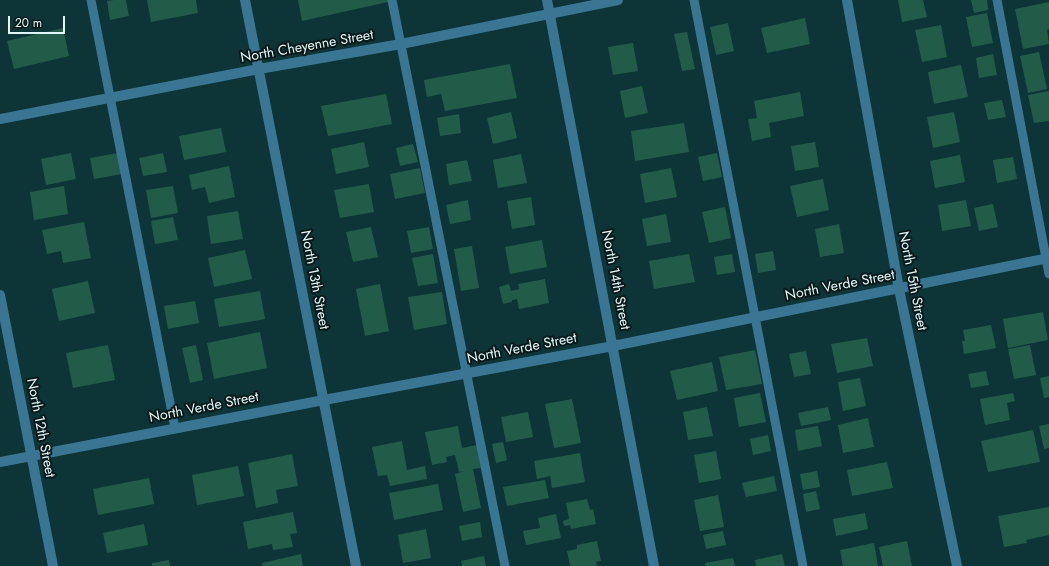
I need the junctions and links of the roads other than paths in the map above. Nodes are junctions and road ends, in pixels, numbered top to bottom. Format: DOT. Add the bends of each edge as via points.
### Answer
graph roads {
  1 [pos="91,0"];
  2 [pos="245,0"];
  3 [pos="392,0"];
  4 [pos="547,0"];
  5 [pos="618,0"];
  6 [pos="694,0"];
  7 [pos="847,0"];
  8 [pos="998,0"];
  9 [pos="549,13"];
  10 [pos="401,44"];
  11 [pos="259,69"];
  12 [pos="110,98"];
  13 [pos="0,119"];
  14 [pos="1048,259"];
  15 [pos="1049,274"];
  16 [pos="899,289"];
  17 [pos="0,295"];
  18 [pos="755,318"];
  19 [pos="613,346"];
  20 [pos="466,373"];
  21 [pos="324,400"];
  22 [pos="175,428"];
  23 [pos="31,456"];
  24 [pos="0,462"];
  25 [pos="52,566"];
  26 [pos="356,566"];
  27 [pos="505,566"];
  28 [pos="654,566"];
  29 [pos="803,566"];
  30 [pos="957,566"];
  1 -- 12 [label="lane"];
  2 -- 11 [label="street, North 13th Street"];
  3 -- 10 [label="lane"];
  4 -- 9 [label="street, North 14th Street"];
  5 -- 9 [label="street, North Cheyenne Street"];
  6 -- 18 [label="lane"];
  7 -- 16 [label="street, North 15th Street"];
  8 -- 14 [label="lane"];
  9 -- 10 [label="street, North Cheyenne Street"];
  9 -- 19 [label="street, North 14th Street"];
  10 -- 11 [label="street, North Cheyenne Street"];
  10 -- 20 [label="lane"];
  11 -- 12 [label="street, North Cheyenne Street"];
  11 -- 21 [label="street, North 13th Street"];
  12 -- 13 [label="street, North Cheyenne Street"];
  12 -- 22 [label="lane"];
  14 -- 15 [label="lane"];
  14 -- 16 [label="street, North Verde Street"];
  16 -- 18 [label="street, North Verde Street"];
  16 -- 30 [label="street, North 15th Street"];
  17 -- 23 [label="street, North 12th Street"];
  18 -- 19 [label="street, North Verde Street"];
  18 -- 29 [label="lane"];
  19 -- 20 [label="street, North Verde Street"];
  19 -- 28 [label="street, North 14th Street"];
  20 -- 21 [label="street, North Verde Street"];
  20 -- 27 [label="lane"];
  21 -- 22 [label="street, North Verde Street"];
  21 -- 26 [label="street, North 13th Street"];
  22 -- 23 [label="street, North Verde Street"];
  23 -- 24 [label="street, North Verde Street"];
  23 -- 25 [label="street, North 12th Street"];
}
